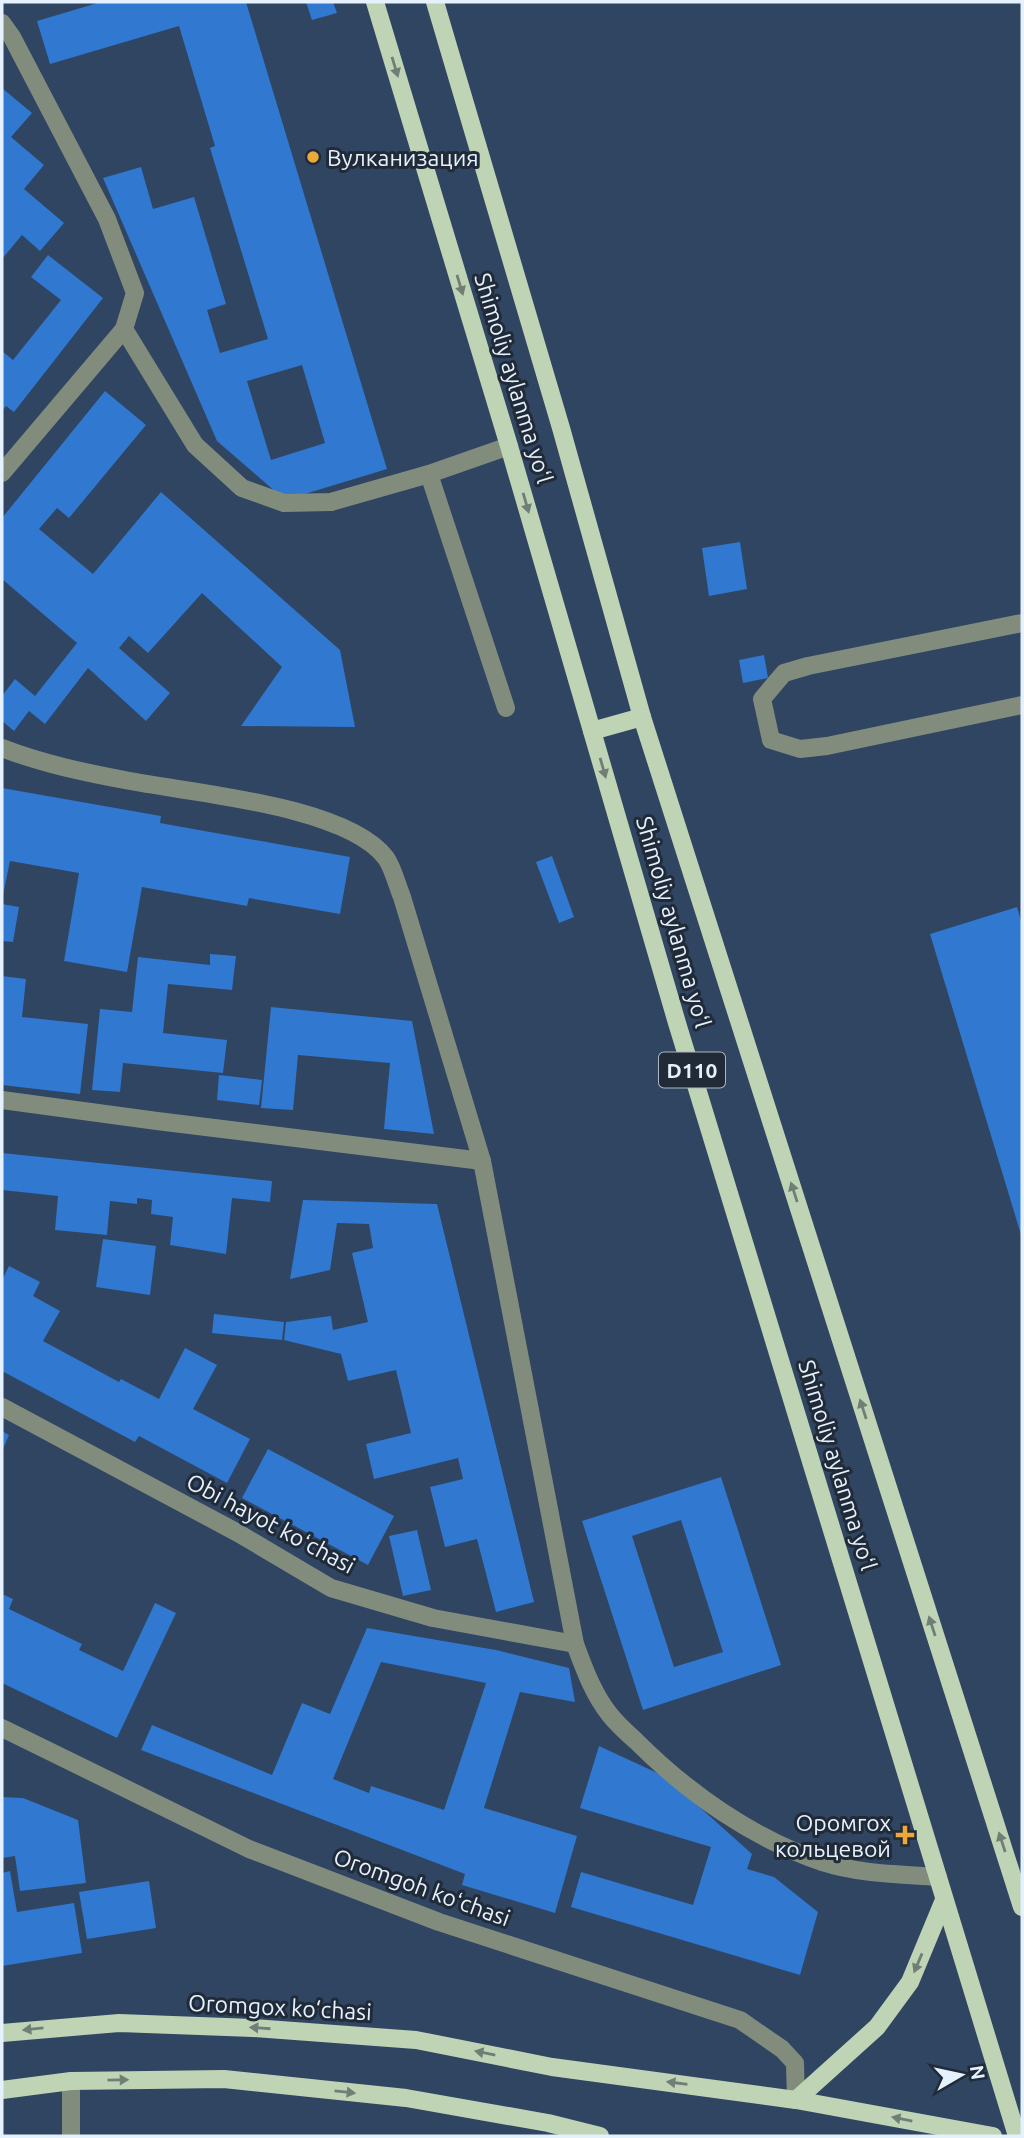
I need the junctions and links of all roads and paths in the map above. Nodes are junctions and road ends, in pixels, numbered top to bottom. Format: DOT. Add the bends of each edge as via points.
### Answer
graph roads {
  1 [pos="375,2"];
  2 [pos="435,2"];
  3 [pos="2,23"];
  4 [pos="124,329"];
  5 [pos="509,446"];
  6 [pos="2,473"];
  7 [pos="429,474"];
  8 [pos="1022,623"];
  9 [pos="1022,705"];
  10 [pos="506,708"];
  11 [pos="642,717"];
  12 [pos="592,731"];
  13 [pos="2,748"];
  14 [pos="2,1100"];
  15 [pos="482,1161"];
  16 [pos="2,1407"];
  17 [pos="575,1644"];
  18 [pos="2,1728"];
  19 [pos="1010,1868"];
  20 [pos="938,1877"];
  21 [pos="1022,1883"];
  22 [pos="944,1900"];
  23 [pos="1022,1907"];
  24 [pos="2,2033"];
  25 [pos="71,2081"];
  26 [pos="2,2090"];
  27 [pos="796,2100"];
  28 [pos="71,2136"];
  29 [pos="600,2136"];
  30 [pos="993,2136"];
  31 [pos="1017,2136"];
  1 -- 5 [label="main road, Shimoliy aylanma yoʻl / D110, one-way"];
  2 -- 11 [label="main road, Shimoliy aylanma yoʻl / D110"];
  3 -- 4 [label="street" via="107,219 135,293"];
  4 -- 6 [label="street"];
  4 -- 7 [label="street" via="195,445 242,488 284,503 331,502"];
  5 -- 7 [label="street"];
  5 -- 12 [label="main road, Shimoliy aylanma yoʻl / D110, one-way"];
  7 -- 10 [label="street"];
  8 -- 9 [label="street" via="784,673 762,699 771,740 800,749"];
  11 -- 12 [label="main road"];
  19 -- 11 [label="main road, Shimoliy aylanma yoʻl / D110, one-way"];
  12 -- 20 [label="main road, Shimoliy aylanma yoʻl / D110, one-way"];
  13 -- 15 [label="street" via="36,761 129,781 278,806 345,827 367,841 386,858 402,897"];
  14 -- 15 [label="street"];
  15 -- 17 [label="street"];
  16 -- 17 [label="street, Obi hayot koʻchasi" via="331,1588 433,1618"];
  17 -- 20 [label="street" via="610,1716 684,1784 735,1821 823,1862 864,1871"];
  18 -- 27 [label="street, Oromgoh koʻchasi" via="249,1849 439,1922 740,2020 795,2063"];
  19 -- 21 [label="main road"];
  19 -- 23 [label="main road, Shimoliy aylanma yoʻl / D110"];
  20 -- 22 [label="main road, Shimoliy aylanma yoʻl / D110"];
  22 -- 27 [label="main road, one-way" via="910,1982 877,2027"];
  22 -- 31 [label="main road, Shimoliy aylanma yoʻl / D110"];
  27 -- 24 [label="main road, Oromgox ko‘chasi, one-way" via="552,2067 416,2040 120,2023"];
  25 -- 26 [label="main road"];
  25 -- 28 [label="street"];
  25 -- 29 [label="main road, one-way" via="224,2079 406,2098"];
  30 -- 27 [label="main road, Oromgox ko‘chasi, one-way"];
}
